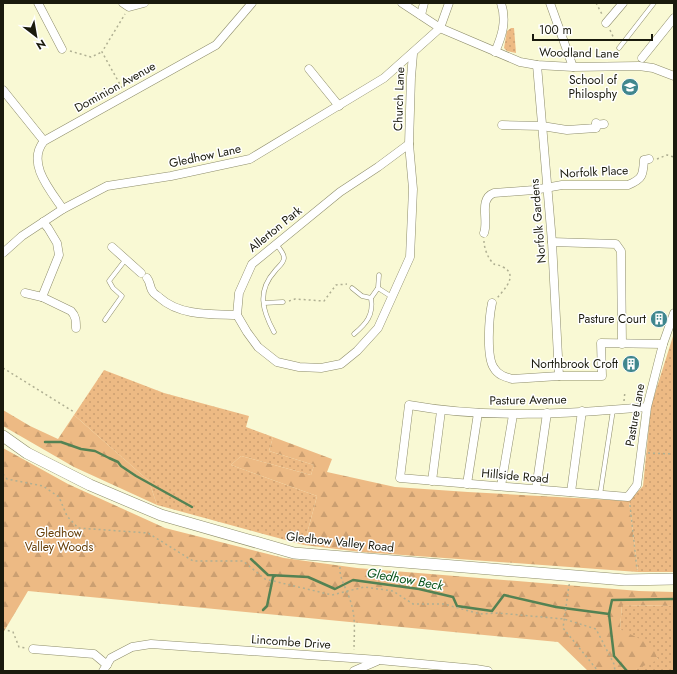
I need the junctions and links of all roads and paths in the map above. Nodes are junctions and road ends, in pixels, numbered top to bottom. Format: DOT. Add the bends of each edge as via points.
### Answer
graph roads {
  1 [pos="38,3"];
  2 [pos="144,3"];
  3 [pos="252,3"];
  4 [pos="402,3"];
  5 [pos="424,3"];
  6 [pos="449,3"];
  7 [pos="502,3"];
  8 [pos="550,3"];
  9 [pos="596,3"];
  10 [pos="623,3"];
  11 [pos="654,3"];
  12 [pos="126,5"];
  13 [pos="421,15"];
  14 [pos="674,18"];
  15 [pos="606,23"];
  16 [pos="440,28"];
  17 [pos="618,48"];
  18 [pos="62,49"];
  19 [pos="102,52"];
  20 [pos="495,52"];
  21 [pos="413,54"];
  22 [pos="642,58"];
  23 [pos="537,65"];
  24 [pos="573,67"];
  25 [pos="309,69"];
  26 [pos="674,76"];
  27 [pos="3,90"];
  28 [pos="126,94"];
  29 [pos="339,106"];
  30 [pos="599,124"];
  31 [pos="502,125"];
  32 [pos="542,126"];
  33 [pos="44,141"];
  34 [pos="409,144"];
  35 [pos="674,157"];
  36 [pos="648,159"];
  37 [pos="548,187"];
  38 [pos="62,208"];
  39 [pos="43,222"];
  40 [pos="484,233"];
  41 [pos="552,242"];
  42 [pos="276,244"];
  43 [pos="112,247"];
  44 [pos="3,253"];
  45 [pos="126,259"];
  46 [pos="379,275"];
  47 [pos="352,288"];
  48 [pos="378,288"];
  49 [pos="25,293"];
  50 [pos="42,297"];
  51 [pos="392,297"];
  52 [pos="371,298"];
  53 [pos="283,302"];
  54 [pos="264,303"];
  55 [pos="492,303"];
  56 [pos="674,313"];
  57 [pos="238,315"];
  58 [pos="105,320"];
  59 [pos="76,328"];
  60 [pos="274,332"];
  61 [pos="354,334"];
  62 [pos="622,344"];
  63 [pos="662,344"];
  64 [pos="3,368"];
  65 [pos="559,376"];
  66 [pos="625,391"];
  67 [pos="647,407"];
  68 [pos="624,409"];
  69 [pos="613,410"];
  70 [pos="441,411"];
  71 [pos="582,411"];
  72 [pos="74,412"];
  73 [pos="478,412"];
  74 [pos="547,413"];
  75 [pos="513,414"];
  76 [pos="3,436"];
  77 [pos="641,453"];
  78 [pos="674,454"];
  79 [pos="3,474"];
  80 [pos="400,478"];
  81 [pos="432,481"];
  82 [pos="467,484"];
  83 [pos="501,486"];
  84 [pos="536,489"];
  85 [pos="571,492"];
  86 [pos="600,495"];
  87 [pos="628,497"];
  88 [pos="341,557"];
  89 [pos="638,572"];
  90 [pos="674,580"];
  91 [pos="576,586"];
  92 [pos="348,592"];
  93 [pos="564,619"];
  94 [pos="3,629"];
  95 [pos="33,649"];
  96 [pos="354,658"];
  97 [pos="378,660"];
  98 [pos="105,668"];
  99 [pos="354,671"];
  100 [pos="488,671"];
  101 [pos="598,671"];
  102 [pos="615,671"];
  1 -- 18 [label="street"];
  2 -- 12 [label="street"];
  3 -- 28 [label="street, Dominion Avenue" via="216,45"];
  4 -- 13 [label="street, Woodland Lane"];
  5 -- 13 [label="street"];
  6 -- 16 [label="street"];
  7 -- 20 [label="street" via="503,34"];
  8 -- 24 [label="street"];
  9 -- 15 [label="path"];
  10 -- 15 [label="street"];
  11 -- 17 [label="lane"];
  12 -- 19 [label="path"];
  13 -- 16 [label="street, Woodland Lane"];
  14 -- 22 [label="street"];
  15 -- 17 [label="path"];
  16 -- 20 [label="street, Woodland Lane"];
  16 -- 21 [label="street, Gledhow Lane"];
  18 -- 19 [label="path" via="91,57"];
  19 -- 28 [label="path"];
  20 -- 23 [label="street, Woodland Lane" via="520,62"];
  21 -- 29 [label="street, Gledhow Lane" via="384,78"];
  21 -- 34 [label="street, Church Lane"];
  23 -- 24 [label="street, Woodland Lane"];
  23 -- 32 [label="street, Norfolk Gardens"];
  24 -- 26 [label="street, Woodland Lane" via="639,66 654,68"];
  25 -- 29 [label="street"];
  27 -- 33 [label="street"];
  28 -- 33 [label="street, Dominion Avenue"];
  29 -- 38 [label="street, Gledhow Lane" via="250,159 171,176 107,186"];
  30 -- 32 [label="street" via="596,128 567,130"];
  31 -- 32 [label="street"];
  32 -- 37 [label="street, Norfolk Gardens"];
  33 -- 38 [label="street" via="38,152 39,170"];
  34 -- 42 [label="street, Allerton Park" via="340,192"];
  34 -- 51 [label="street" via="413,189 410,257"];
  35 -- 36 [label="path" via="667,155"];
  36 -- 37 [label="street, Norfolk Place" via="644,160 643,174 637,181 628,185"];
  37 -- 40 [label="street, Norfolk Place" via="491,194 485,203"];
  37 -- 41 [label="street, Norfolk Gardens"];
  38 -- 39 [label="street, Gledhow Lane"];
  39 -- 44 [label="street, Gledhow Lane"];
  39 -- 50 [label="street" via="57,243 59,255"];
  40 -- 55 [label="path" via="488,256 494,264 504,267 509,274 510,282"];
  41 -- 62 [label="street" via="616,244 621,251"];
  41 -- 65 [label="street, Norfolk Gardens"];
  42 -- 54 [label="lane" via="284,257 283,262 267,281 263,292"];
  42 -- 57 [label="street, Allerton Park" via="252,264 239,293"];
  43 -- 45 [label="street"];
  45 -- 57 [label="street" via="150,282 152,292 166,304 207,314"];
  45 -- 58 [label="lane" via="110,281 113,288 122,296"];
  46 -- 48 [label="lane"];
  47 -- 52 [label="lane" via="362,296"];
  47 -- 53 [label="path" via="347,283 336,285 324,301 295,299"];
  48 -- 51 [label="lane"];
  48 -- 52 [label="lane"];
  49 -- 50 [label="street"];
  50 -- 59 [label="street" via="71,311 76,319"];
  51 -- 57 [label="street" via="378,328 357,351 341,364 321,368 299,367 278,362 258,347"];
  52 -- 61 [label="lane" via="369,318"];
  53 -- 54 [label="lane"];
  54 -- 60 [label="lane" via="266,315"];
  55 -- 65 [label="street" via="489,316 490,360 493,368 504,377 512,379"];
  56 -- 63 [label="street, Pasture Lane"];
  62 -- 63 [label="street"];
  62 -- 65 [label="street" via="601,343 602,376"];
  63 -- 67 [label="street, Pasture Lane"];
  64 -- 72 [label="path"];
  66 -- 68 [label="path"];
  67 -- 68 [label="street, Pasture Avenue"];
  67 -- 77 [label="street, Pasture Lane"];
  68 -- 69 [label="street, Pasture Avenue"];
  69 -- 71 [label="street, Pasture Avenue"];
  69 -- 86 [label="lane"];
  70 -- 73 [label="street, Pasture Avenue"];
  70 -- 80 [label="street, Pasture Avenue" via="409,405"];
  70 -- 81 [label="street"];
  71 -- 74 [label="street, Pasture Avenue"];
  71 -- 85 [label="street"];
  73 -- 75 [label="street, Pasture Avenue"];
  73 -- 82 [label="street"];
  74 -- 75 [label="street, Pasture Avenue"];
  74 -- 84 [label="street"];
  75 -- 83 [label="street"];
  76 -- 88 [label="street, Gledhow Valley Road" via="27,453 90,485 161,515 294,553"];
  77 -- 78 [label="path"];
  77 -- 87 [label="street, Pasture Lane" via="637,485"];
  79 -- 92 [label="path" via="7,478 43,486 59,497 66,516 78,528 148,533 193,561 242,562 268,580 332,595"];
  80 -- 81 [label="street, Hillside Road"];
  81 -- 82 [label="street, Hillside Road"];
  82 -- 83 [label="street, Hillside Road"];
  83 -- 84 [label="street, Hillside Road"];
  84 -- 85 [label="street, Hillside Road"];
  85 -- 86 [label="street, Hillside Road"];
  86 -- 87 [label="street, Hillside Road"];
  87 -- 89 [label="path"];
  88 -- 90 [label="street, Gledhow Valley Road" via="625,580"];
  88 -- 92 [label="path" via="340,573"];
  91 -- 93 [label="path" via="569,585"];
  92 -- 93 [label="path" via="364,587 393,591 413,604 444,604 480,614 498,613"];
  92 -- 96 [label="path" via="354,618"];
  93 -- 101 [label="path" via="563,628"];
  93 -- 102 [label="path" via="596,629"];
  94 -- 95 [label="path" via="13,632 19,647"];
  95 -- 98 [label="street" via="94,654"];
  96 -- 97 [label="street, Lincombe Drive"];
  96 -- 98 [label="street, Lincombe Drive" via="151,644 132,647 112,658"];
  97 -- 99 [label="street"];
  97 -- 100 [label="street, Lincombe Drive"];
}
